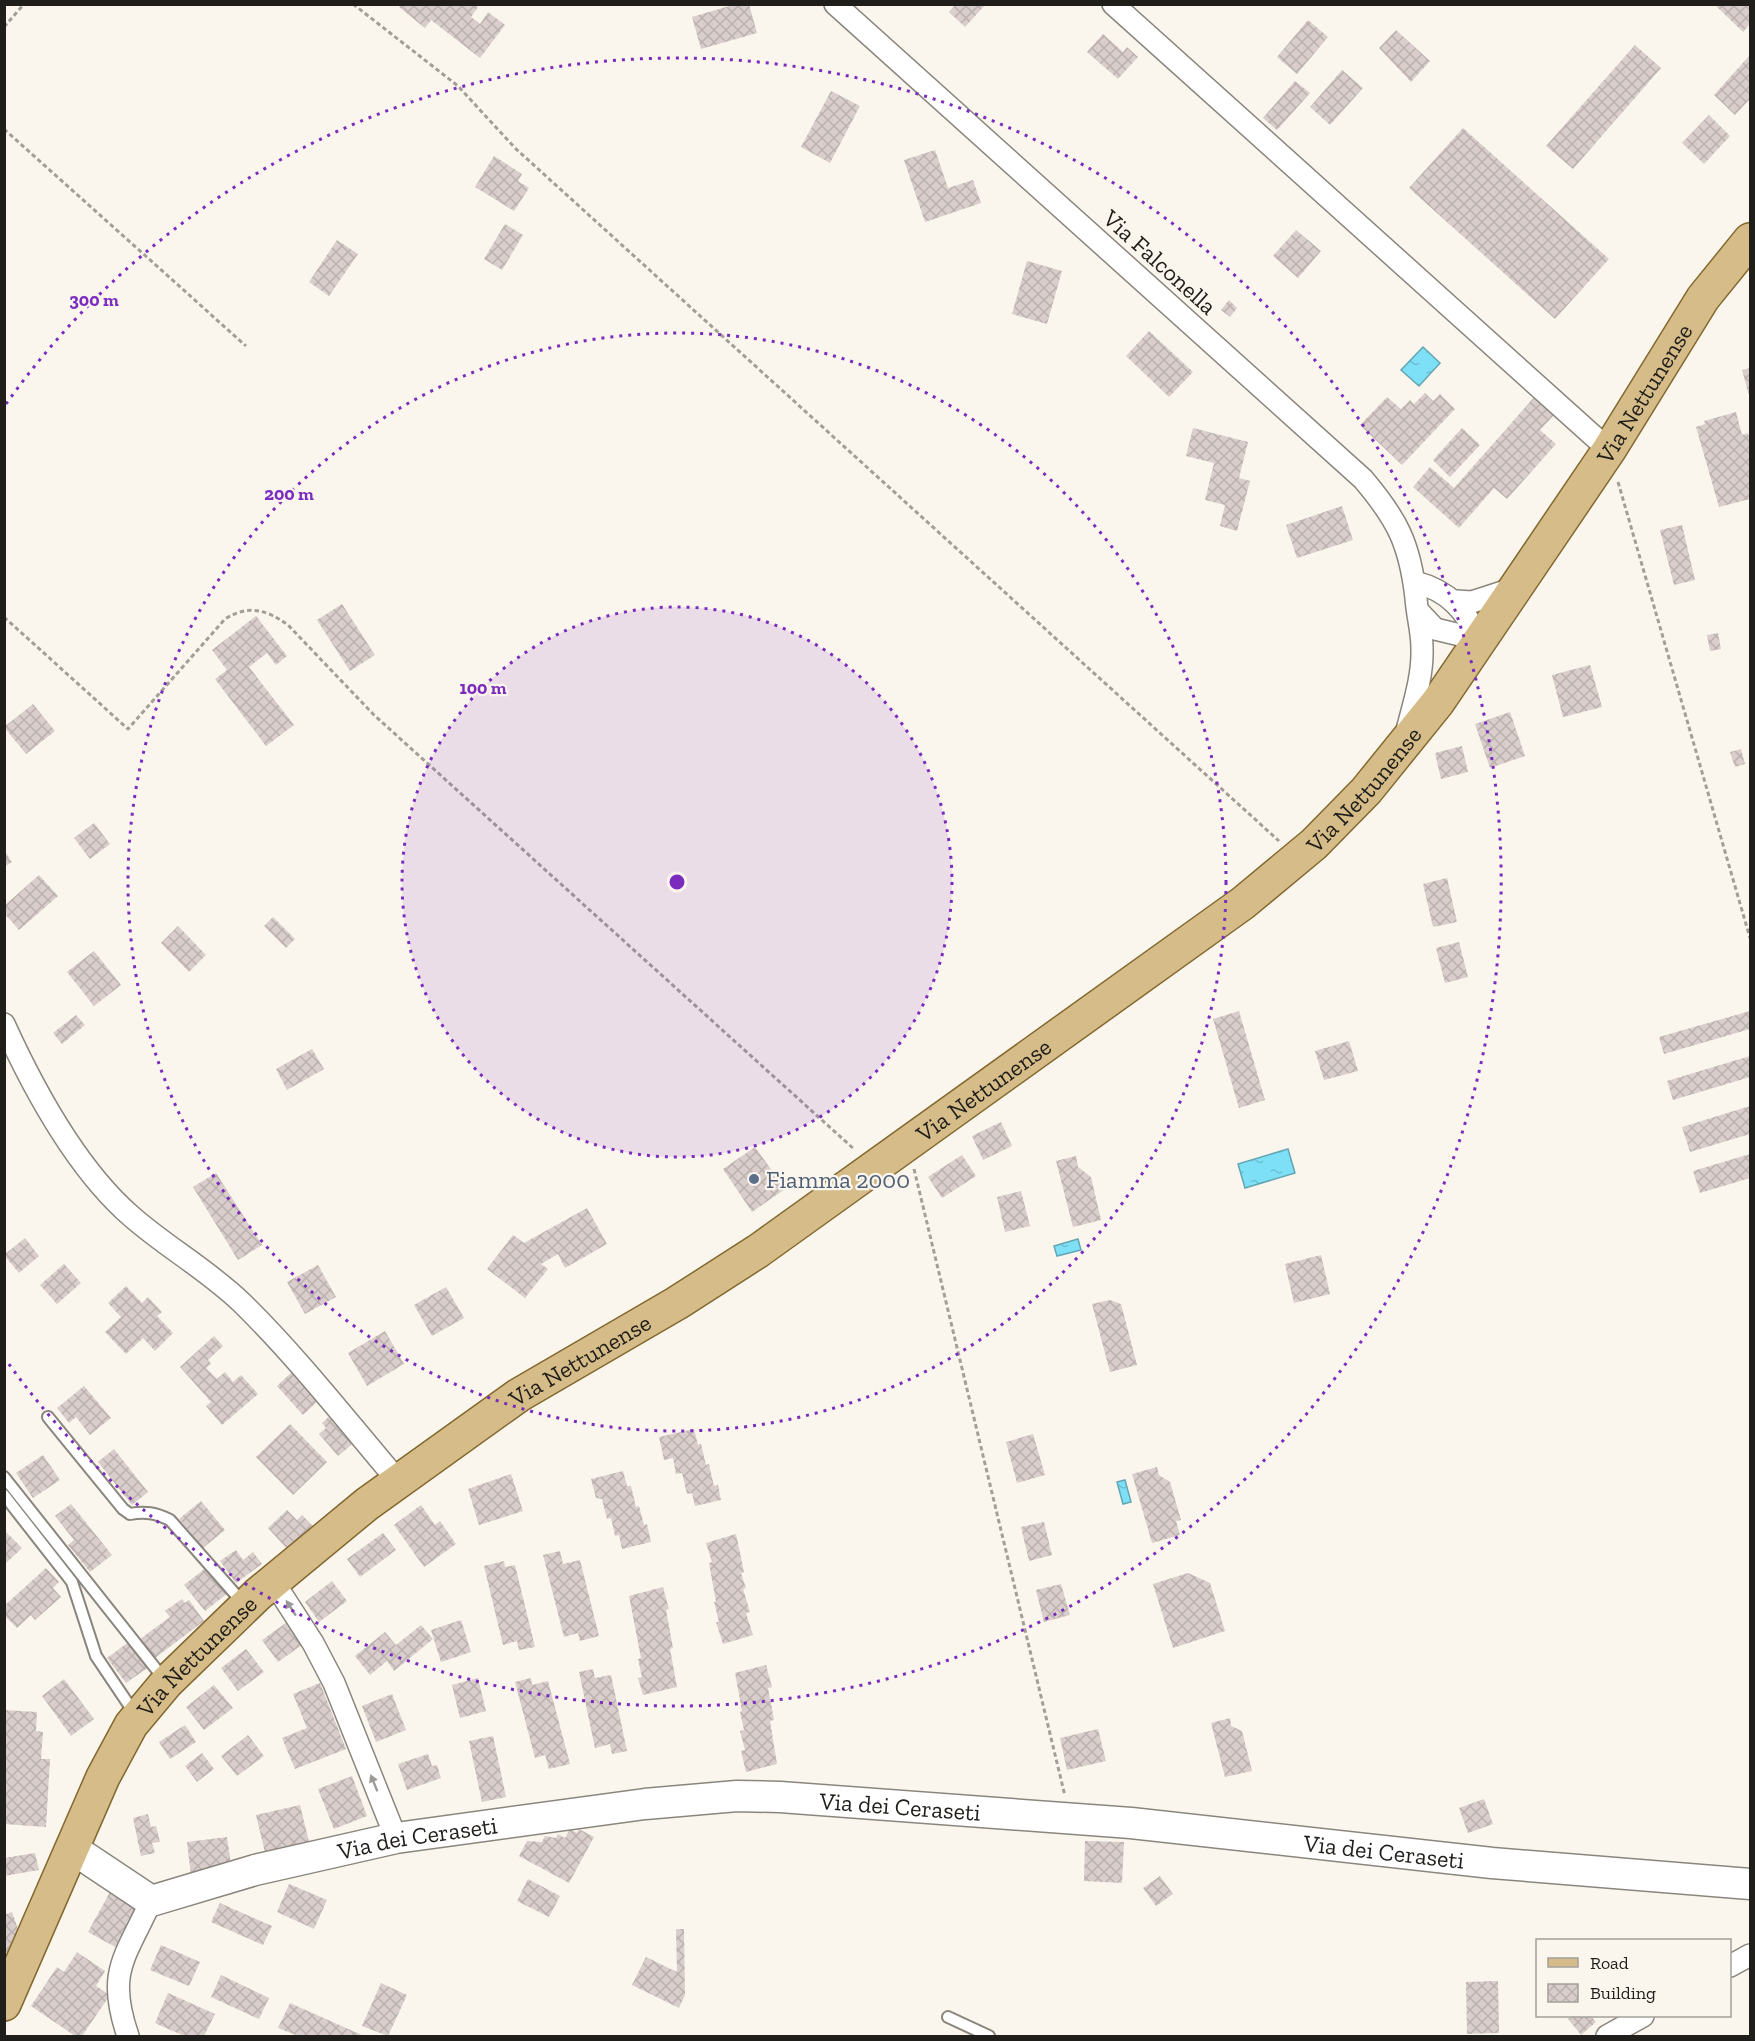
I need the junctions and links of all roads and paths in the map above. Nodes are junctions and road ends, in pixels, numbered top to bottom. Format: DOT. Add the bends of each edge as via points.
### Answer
graph roads {
  1 [pos="24,4"];
  2 [pos="353,4"];
  3 [pos="835,4"];
  4 [pos="1113,4"];
  5 [pos="4,27"];
  6 [pos="4,129"];
  7 [pos="1750,240"];
  8 [pos="246,346"];
  9 [pos="1609,450"];
  10 [pos="1415,582"];
  11 [pos="1518,587"];
  12 [pos="1456,601"];
  13 [pos="1420,613"];
  14 [pos="4,616"];
  15 [pos="1481,640"];
  16 [pos="1401,749"];
  17 [pos="1298,858"];
  18 [pos="1750,938"];
  19 [pos="4,1024"];
  20 [pos="908,1144"];
  21 [pos="875,1168"];
  22 [pos="48,1417"];
  23 [pos="4,1477"];
  24 [pos="398,1481"];
  25 [pos="4,1495"];
  26 [pos="273,1581"];
  27 [pos="246,1605"];
  28 [pos="166,1682"];
  29 [pos="137,1718"];
  30 [pos="1071,1818"];
  31 [pos="396,1838"];
  32 [pos="73,1849"];
  33 [pos="1750,1884"];
  34 [pos="152,1901"];
  35 [pos="1750,1955"];
  36 [pos="1731,1965"];
  37 [pos="4,2004"];
  38 [pos="948,2017"];
  39 [pos="1641,2017"];
  40 [pos="128,2037"];
  41 [pos="989,2037"];
  42 [pos="1607,2037"];
  1 -- 5 [label="path"];
  2 -- 17 [label="path" via="458,86 515,148"];
  3 -- 10 [label="street, Via Falconella" via="1363,479 1399,529"];
  4 -- 9 [label="street"];
  6 -- 8 [label="path"];
  7 -- 9 [label="main road, Via Nettunense" via="1697,306"];
  9 -- 11 [label="main road, Via Nettunense"];
  9 -- 18 [label="path"];
  10 -- 12 [label="street" via="1432,586"];
  10 -- 13 [label="street, Via Falconella"];
  11 -- 12 [label="street" via="1492,598"];
  11 -- 15 [label="main road, Via Nettunense"];
  12 -- 15 [label="street"];
  13 -- 15 [label="street" via="1435,629"];
  13 -- 16 [label="street, Via Falconella" via="1419,679"];
  14 -- 21 [label="path" via="128,729 225,619 253,609 273,614 374,715"];
  15 -- 16 [label="main road, Via Nettunense"];
  16 -- 17 [label="main road, Via Nettunense" via="1349,810"];
  17 -- 20 [label="main road, Via Nettunense" via="1244,903"];
  19 -- 24 [label="street" via="66,1136 108,1194 244,1305"];
  20 -- 21 [label="main road, Via Nettunense"];
  20 -- 30 [label="path"];
  21 -- 24 [label="main road, Via Nettunense" via="738,1264 519,1395"];
  22 -- 27 [label="lane" via="123,1509 130,1514 158,1514 170,1520"];
  23 -- 28 [label="lane"];
  24 -- 26 [label="main road, Via Nettunense"];
  25 -- 29 [label="lane" via="72,1582 96,1656"];
  26 -- 27 [label="main road, Via Nettunense"];
  31 -- 26 [label="street, one-way" via="334,1683"];
  27 -- 28 [label="main road, Via Nettunense"];
  28 -- 29 [label="main road, Via Nettunense"];
  29 -- 32 [label="main road, Via Nettunense" via="103,1777"];
  30 -- 31 [label="street, Via dei Ceraseti" via="780,1797 721,1797"];
  30 -- 33 [label="street, Via dei Ceraseti" via="1492,1863"];
  31 -- 34 [label="street, Via dei Ceraseti" via="255,1870"];
  32 -- 34 [label="street"];
  32 -- 37 [label="main road, Via Nettunense"];
  34 -- 40 [label="street" via="118,1972 118,2004"];
  35 -- 36 [label="street"];
  38 -- 41 [label="lane"];
  39 -- 42 [label="street"];
}
